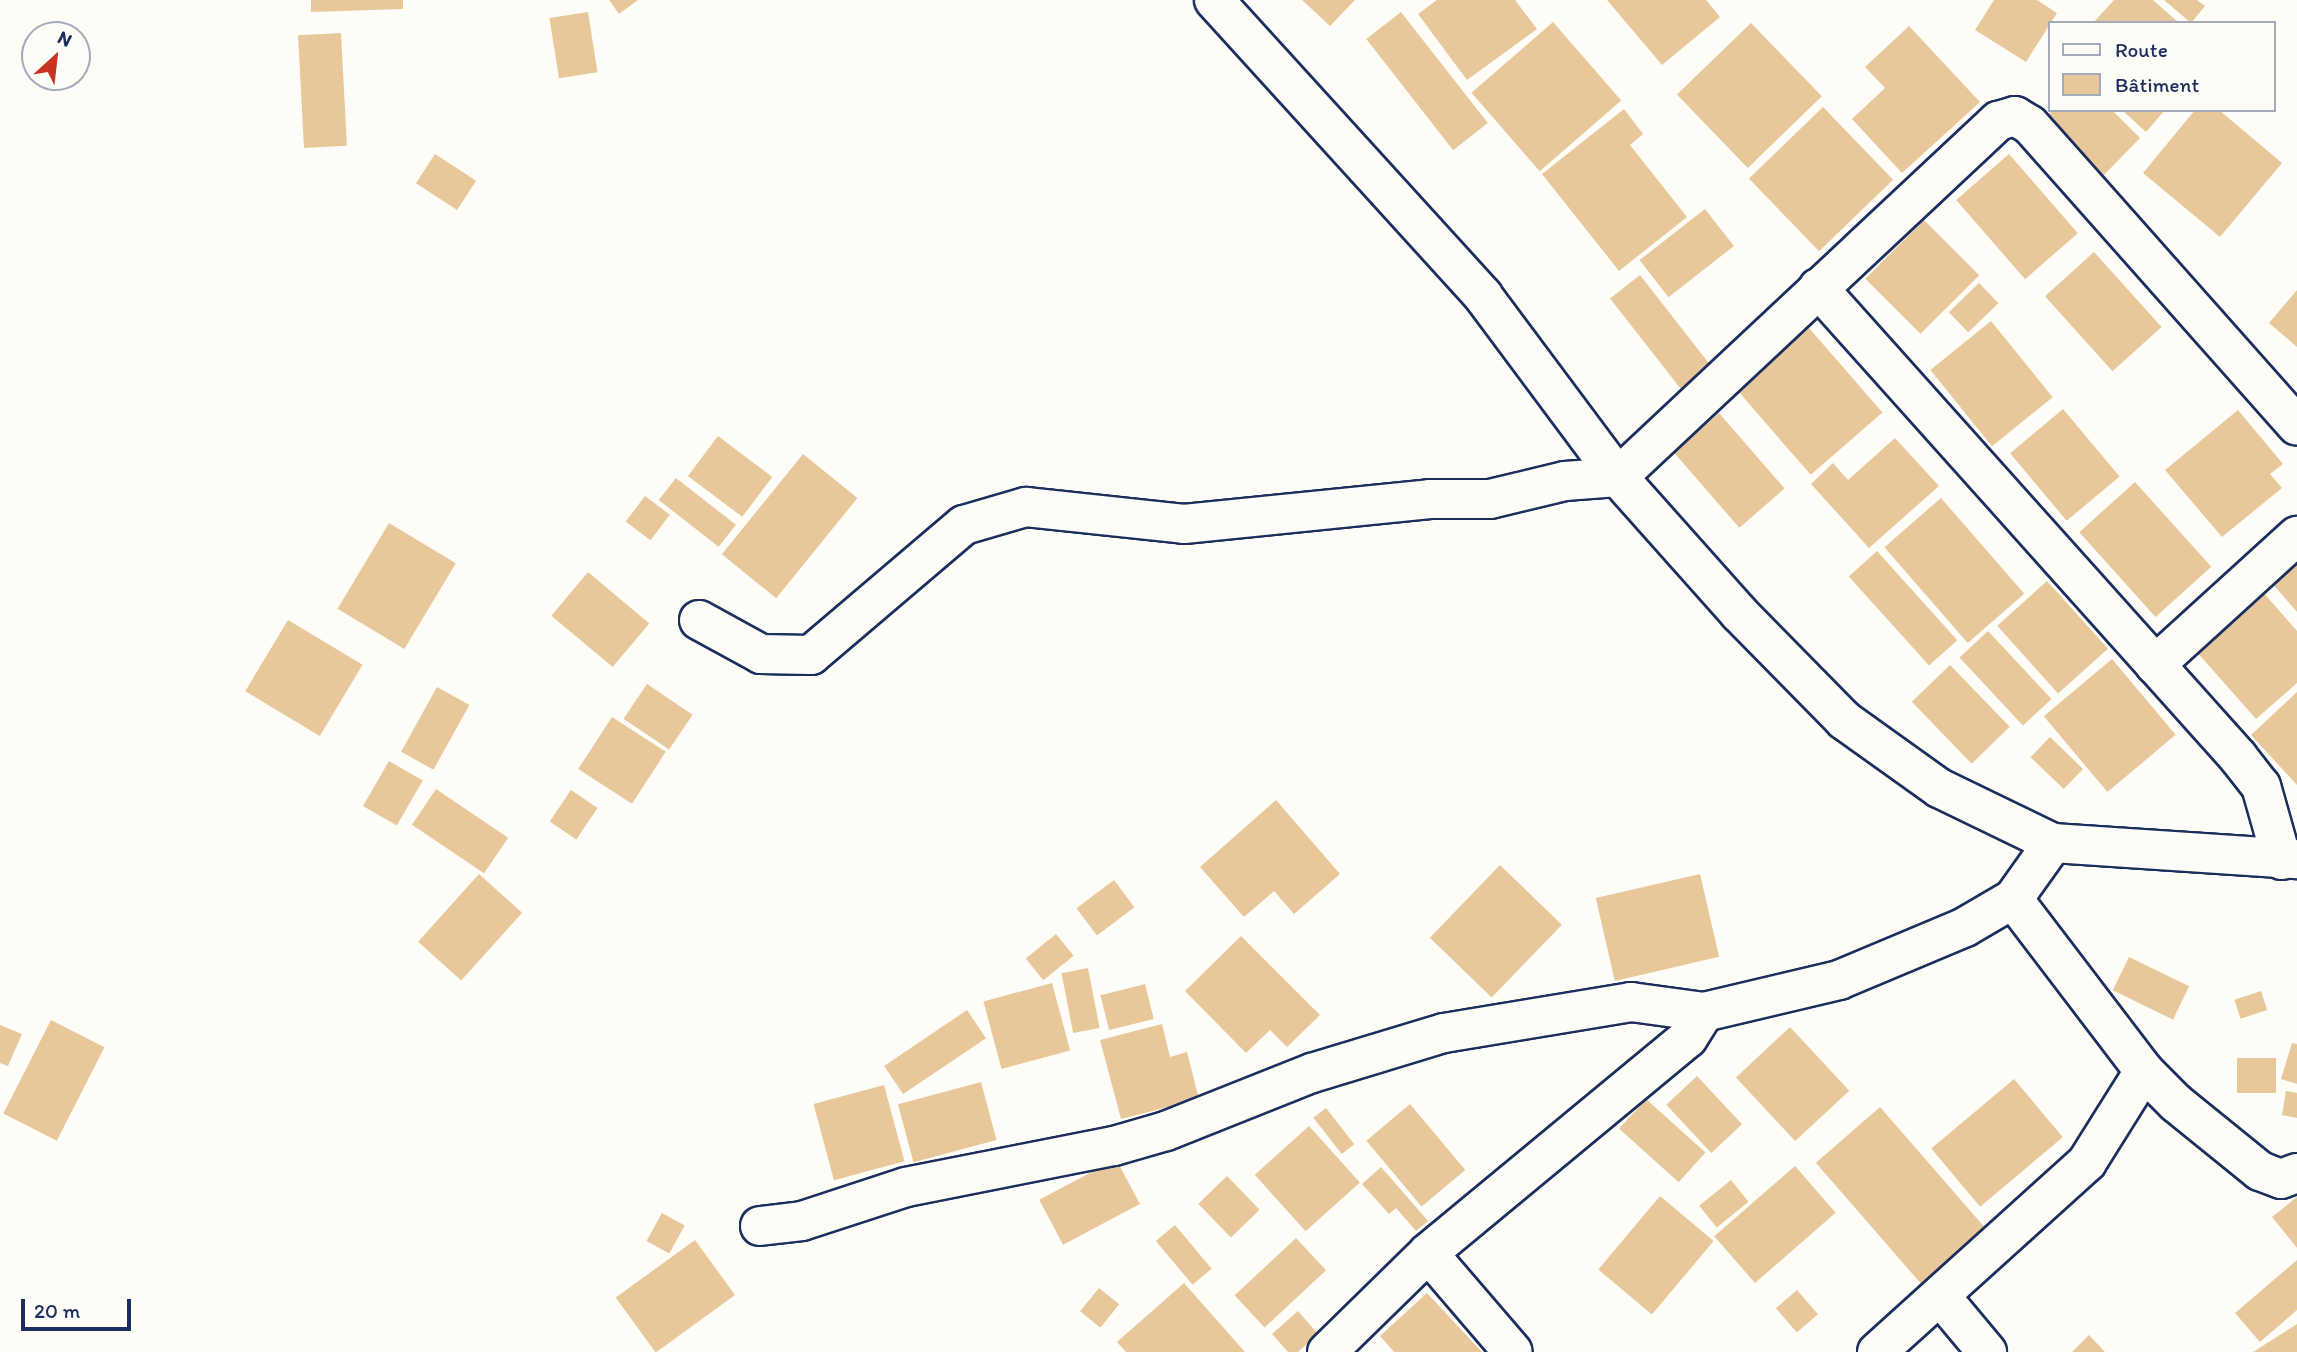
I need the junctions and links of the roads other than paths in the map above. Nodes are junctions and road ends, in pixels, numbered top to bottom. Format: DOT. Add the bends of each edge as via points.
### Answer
graph roads {
  1 [pos="1214,0"];
  2 [pos="1818,288"];
  3 [pos="2297,426"];
  4 [pos="1618,477"];
  5 [pos="2297,536"];
  6 [pos="699,620"];
  7 [pos="2155,665"];
  8 [pos="2053,843"];
  9 [pos="2289,859"];
  10 [pos="2013,900"];
  11 [pos="1703,1012"];
  12 [pos="2144,1072"];
  13 [pos="2297,1173"];
  14 [pos="760,1226"];
  15 [pos="1428,1253"];
  16 [pos="1941,1297"];
  17 [pos="1328,1352"];
  18 [pos="1513,1352"];
  19 [pos="1877,1352"];
  20 [pos="1986,1352"];
  1 -- 4 [label="street" via="1483,296"];
  2 -- 3 [label="street" via="1998,121 2015,116 2030,125"];
  2 -- 4 [label="street"];
  2 -- 7 [label="street"];
  4 -- 6 [label="street" via="1565,481 1490,499 1430,499 1184,524 1026,507 964,525 811,655 761,654"];
  4 -- 8 [label="street" via="1739,613 1844,720 1939,788"];
  5 -- 7 [label="street"];
  7 -- 9 [label="street" via="2261,786"];
  8 -- 9 [label="street"];
  8 -- 10 [label="street"];
  10 -- 11 [label="street" via="1965,927 1839,980"];
  10 -- 12 [label="street"];
  11 -- 14 [label="street" via="1631,1002 1444,1033 1312,1073 1127,1142 906,1187 802,1221"];
  11 -- 15 [label="street" via="1688,1038"];
  12 -- 13 [label="street" via="2260,1171 2281,1179"];
  12 -- 16 [label="street" via="2087,1163"];
  15 -- 17 [label="street"];
  15 -- 18 [label="street"];
  16 -- 19 [label="street"];
  16 -- 20 [label="street"];
}
